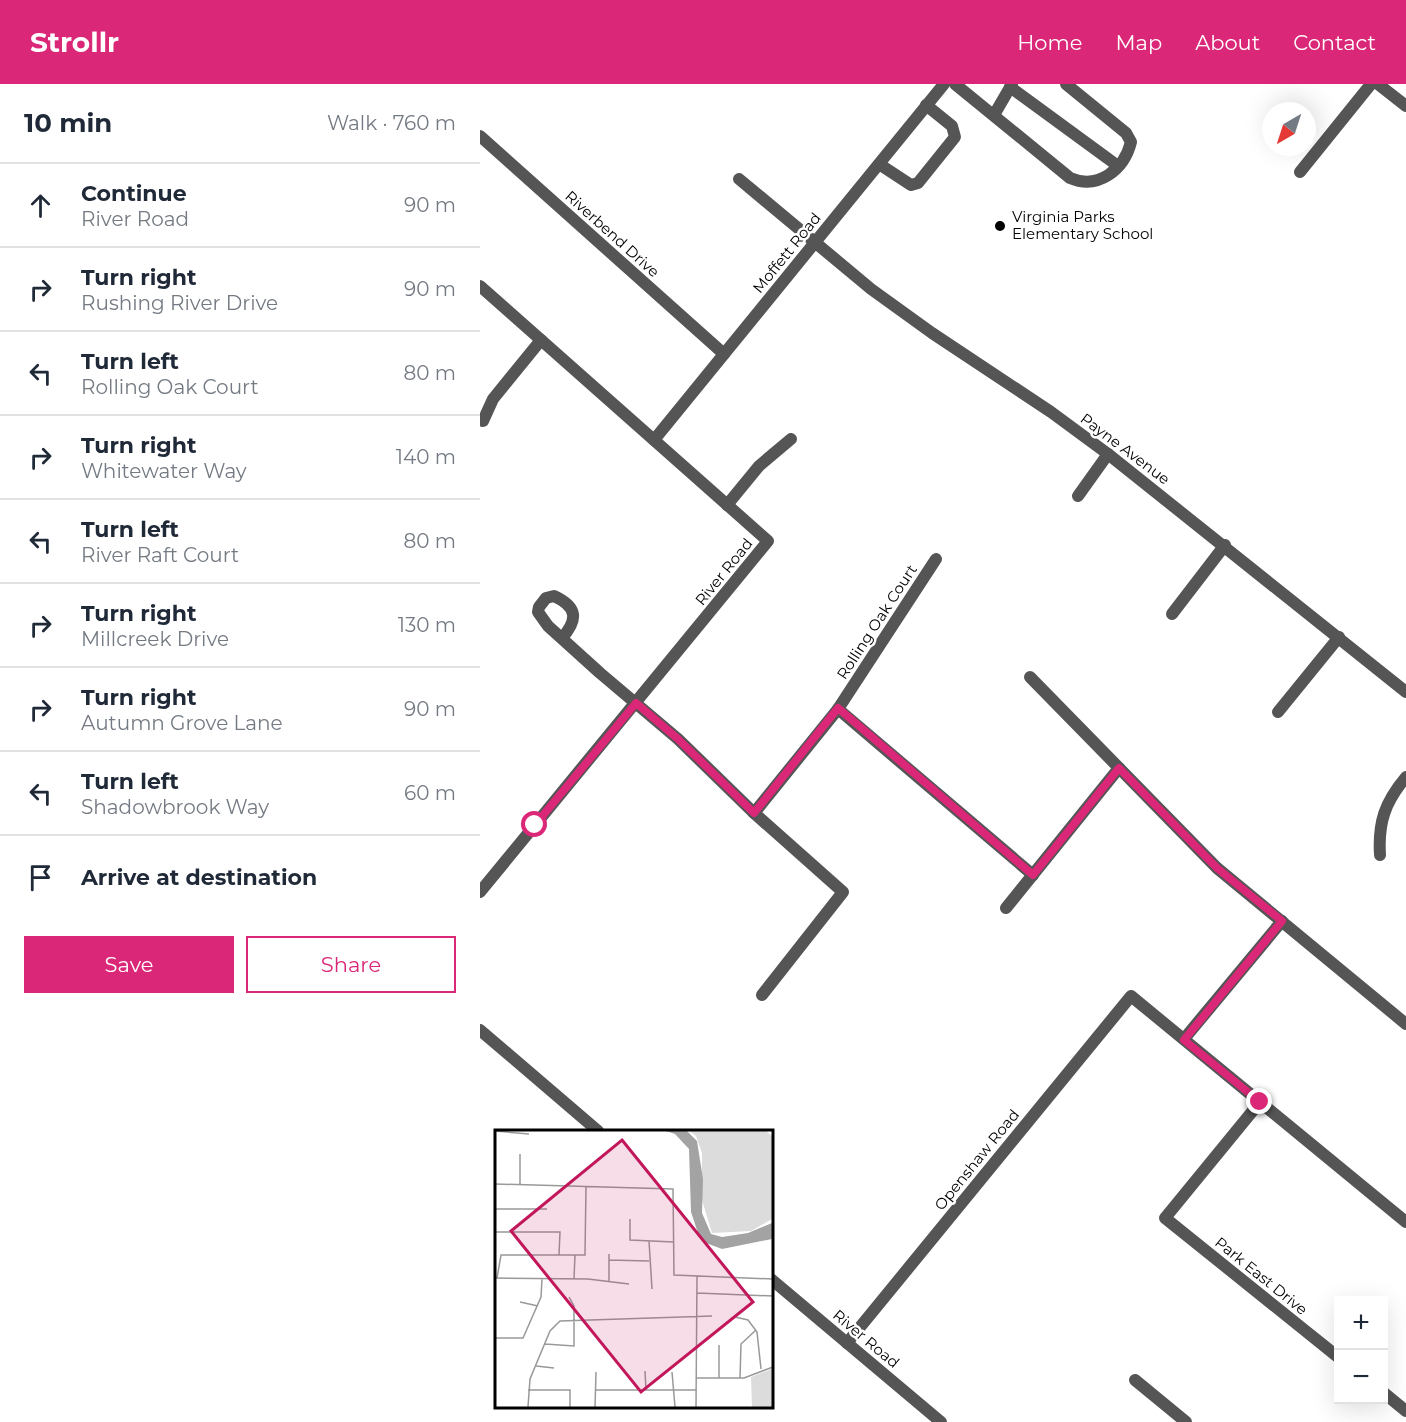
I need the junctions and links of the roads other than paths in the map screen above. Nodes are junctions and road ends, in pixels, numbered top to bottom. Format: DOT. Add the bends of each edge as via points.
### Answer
graph roads {
  1 [pos="944,84"];
  2 [pos="955,84"];
  3 [pos="1066,84"];
  4 [pos="1371,84"];
  5 [pos="1378,84"];
  6 [pos="1011,85"];
  7 [pos="926,105"];
  8 [pos="1406,106"];
  9 [pos="994,115"];
  10 [pos="480,136"];
  11 [pos="879,164"];
  12 [pos="1118,166"];
  13 [pos="1300,172"];
  14 [pos="739,179"];
  15 [pos="814,244"];
  16 [pos="480,286"];
  17 [pos="541,340"];
  18 [pos="724,354"];
  19 [pos="483,421"];
  20 [pos="791,439"];
  21 [pos="654,440"];
  22 [pos="1108,454"];
  23 [pos="1078,496"];
  24 [pos="727,505"];
  25 [pos="1225,545"];
  26 [pos="936,559"];
  27 [pos="1172,614"];
  28 [pos="1339,637"];
  29 [pos="562,638"];
  30 [pos="1030,677"];
  31 [pos="1406,692"];
  32 [pos="636,703"];
  33 [pos="838,708"];
  34 [pos="1278,712"];
  35 [pos="1119,768"];
  36 [pos="1406,777"];
  37 [pos="754,813"];
  38 [pos="1380,855"];
  39 [pos="1033,875"];
  40 [pos="480,892"];
  41 [pos="1006,908"];
  42 [pos="1282,921"];
  43 [pos="762,995"];
  44 [pos="1406,1024"];
  45 [pos="480,1030"];
  46 [pos="1184,1040"];
  47 [pos="1260,1102"];
  48 [pos="597,1130"];
  49 [pos="1406,1222"];
  50 [pos="772,1280"];
  51 [pos="846,1343"];
  52 [pos="1334,1354"];
  53 [pos="1136,1380"];
  54 [pos="1388,1397"];
  55 [pos="1406,1411"];
  56 [pos="941,1422"];
  57 [pos="1186,1422"];
  1 -- 7 [label="street, Moffett Road"];
  2 -- 9 [label="street"];
  3 -- 12 [label="street" via="1126,133 1131,142 1128,154"];
  4 -- 13 [label="street"];
  5 -- 8 [label="street"];
  6 -- 9 [label="street"];
  6 -- 12 [label="street"];
  7 -- 11 [label="street, Moffett Road"];
  7 -- 11 [label="street" via="952,126 955,137 950,145 918,183 911,185"];
  9 -- 12 [label="street" via="1070,178 1082,183 1096,181"];
  10 -- 18 [label="street, Riverbend Drive"];
  11 -- 15 [label="street, Moffett Road"];
  14 -- 15 [label="street, Payne Avenue"];
  15 -- 18 [label="street, Moffett Road"];
  15 -- 22 [label="street, Payne Avenue" via="932,333"];
  16 -- 17 [label="street, River Road"];
  17 -- 19 [label="street" via="494,399"];
  17 -- 21 [label="street, River Road"];
  18 -- 21 [label="street, Moffett Road"];
  20 -- 24 [label="street" via="759,466"];
  21 -- 24 [label="street, River Road"];
  22 -- 23 [label="street"];
  22 -- 25 [label="street, Payne Avenue"];
  24 -- 32 [label="street, River Road" via="768,542"];
  25 -- 27 [label="street"];
  25 -- 28 [label="street, Payne Avenue"];
  26 -- 33 [label="street, Rolling Oak Court"];
  28 -- 31 [label="street, Payne Avenue"];
  28 -- 34 [label="street"];
  29 -- 32 [label="street"];
  30 -- 35 [label="street"];
  32 -- 37 [label="street"];
  32 -- 40 [label="street, River Road"];
  33 -- 37 [label="street, Rolling Oak Court"];
  33 -- 39 [label="street"];
  35 -- 39 [label="street"];
  35 -- 42 [label="street" via="1217,868"];
  36 -- 38 [label="street" via="1386,806"];
  37 -- 43 [label="street" via="843,892"];
  39 -- 41 [label="street"];
  42 -- 44 [label="street"];
  42 -- 46 [label="street"];
  45 -- 48 [label="street"];
  46 -- 47 [label="street"];
  46 -- 51 [label="street, Openshaw Road" via="1131,996"];
  47 -- 49 [label="street"];
  47 -- 52 [label="street, Park East Drive" via="1165,1218"];
  50 -- 51 [label="street, River Road"];
  51 -- 56 [label="street, River Road"];
  53 -- 57 [label="street"];
  54 -- 55 [label="street"];
}
